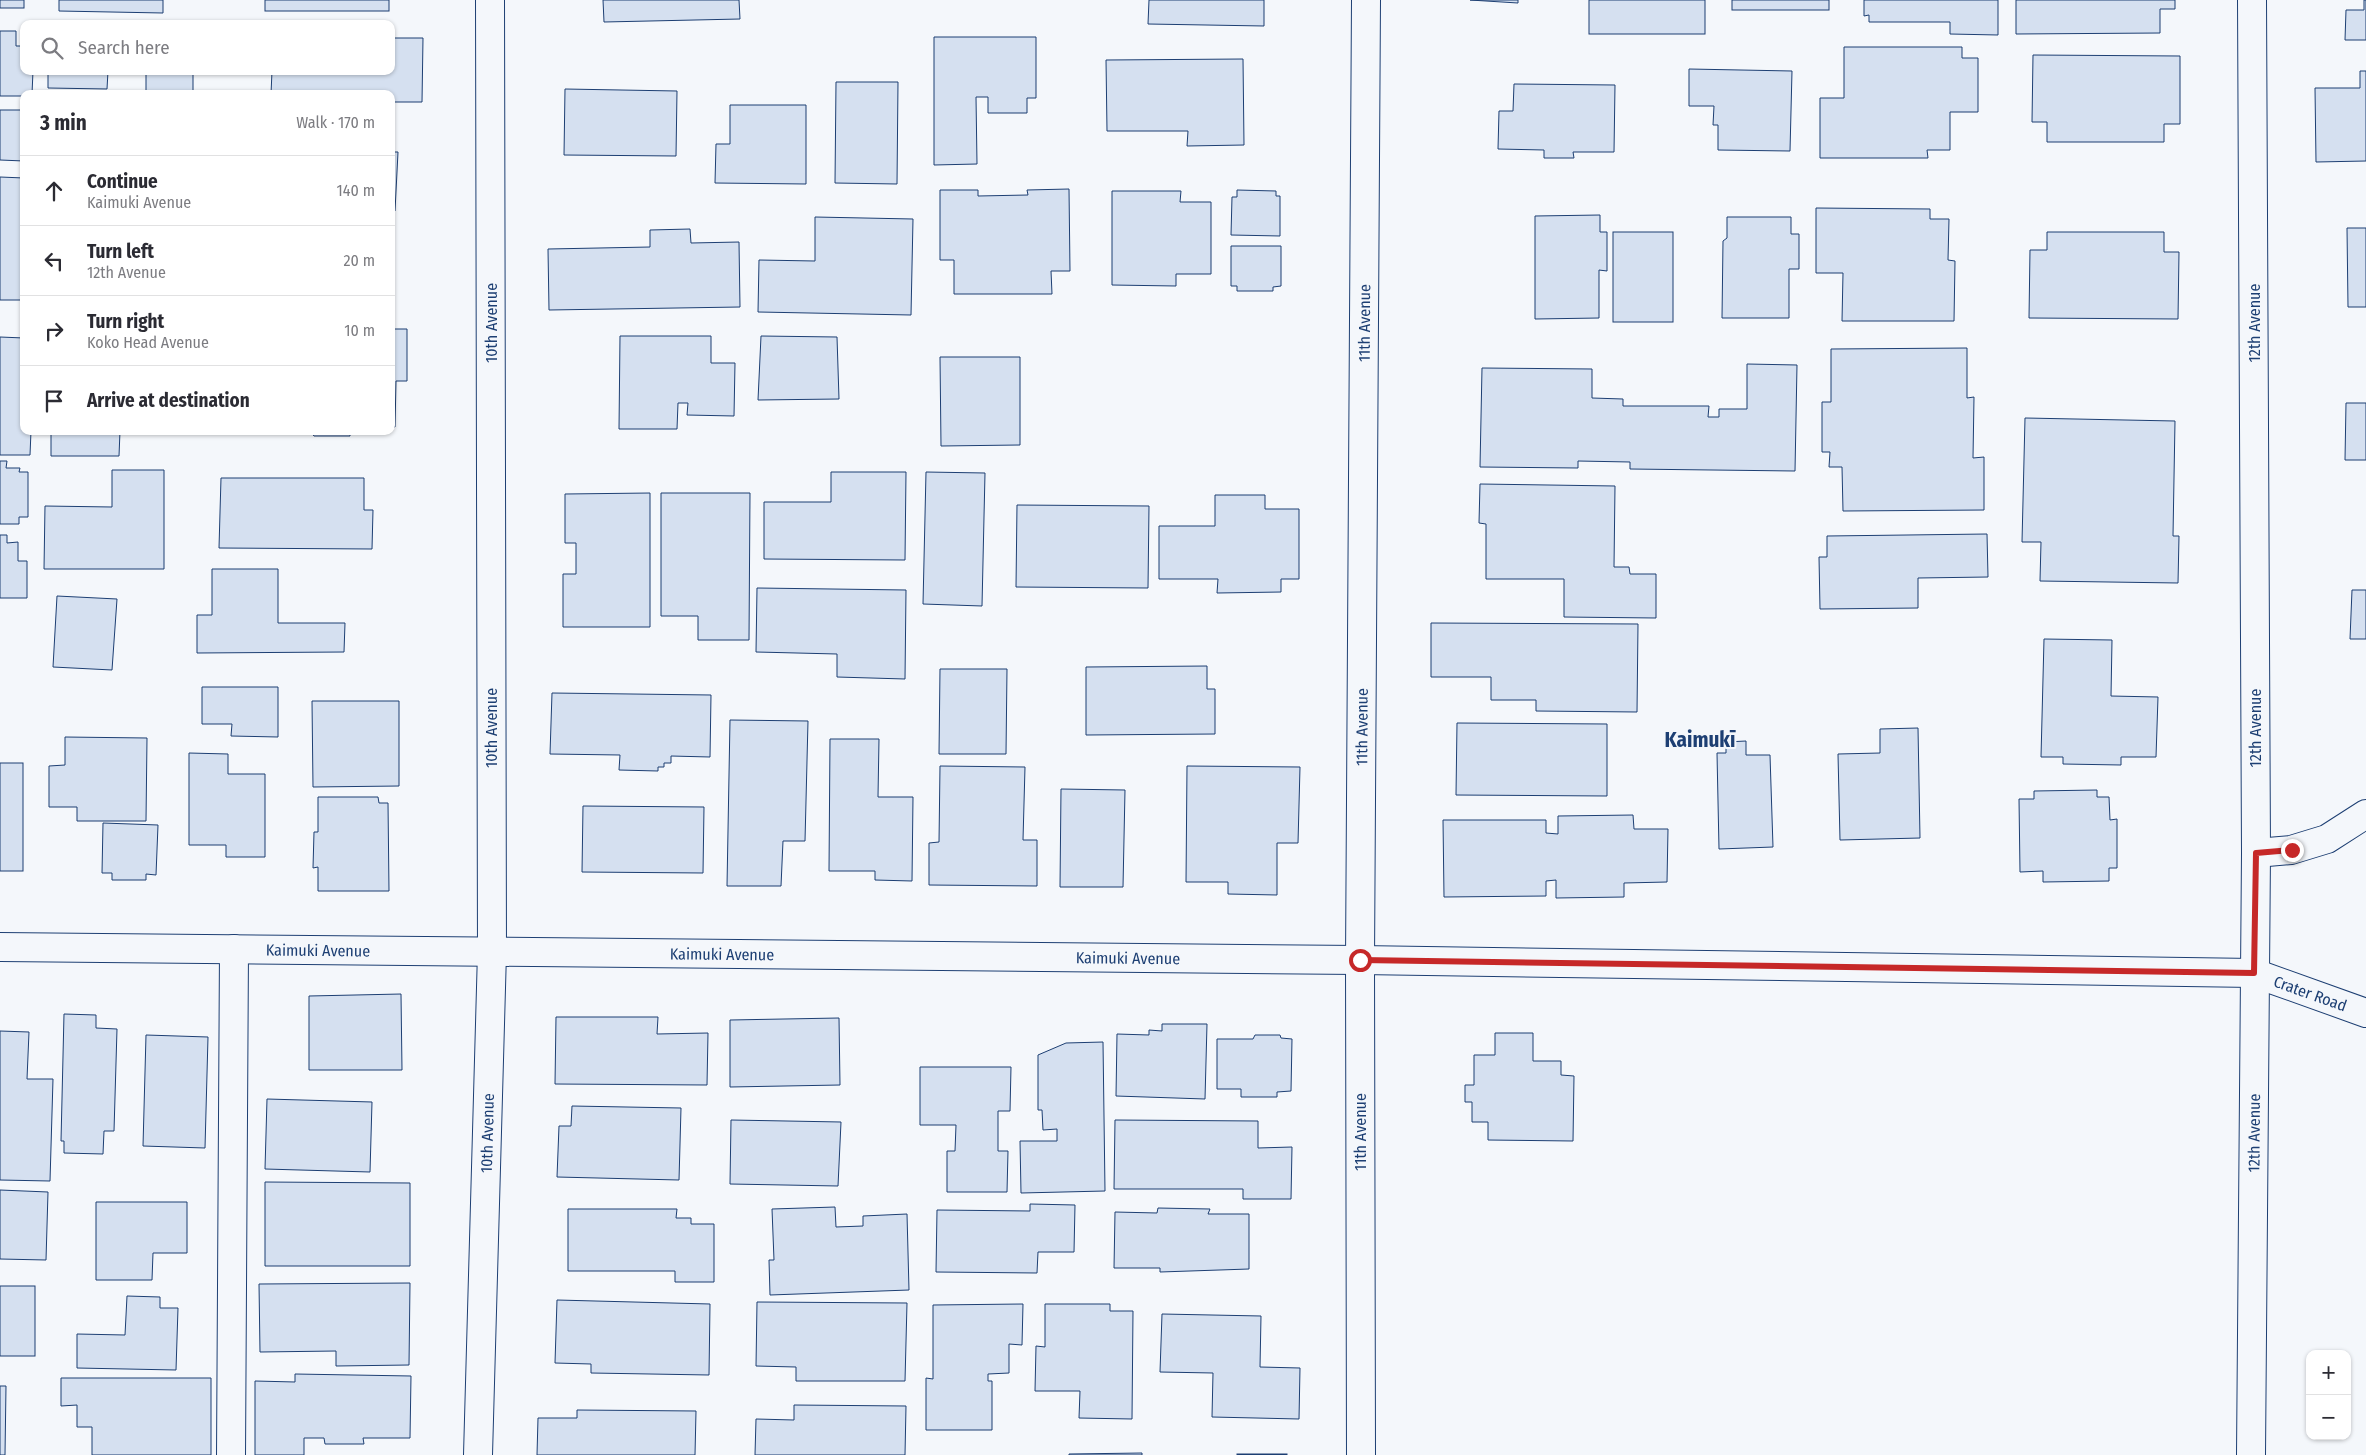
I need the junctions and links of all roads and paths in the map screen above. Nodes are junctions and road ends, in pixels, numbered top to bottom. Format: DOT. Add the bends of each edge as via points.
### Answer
graph roads {
  1 [pos="490,0"];
  2 [pos="1366,0"];
  3 [pos="2252,0"];
  4 [pos="2366,814"];
  5 [pos="2256,853"];
  6 [pos="0,947"];
  7 [pos="234,949"];
  8 [pos="492,952"];
  9 [pos="1360,960"];
  10 [pos="2254,973"];
  11 [pos="2366,1013"];
  12 [pos="231,1455"];
  13 [pos="478,1455"];
  14 [pos="1361,1455"];
  15 [pos="2251,1455"];
  1 -- 8 [label="street, 10th Avenue"];
  2 -- 9 [label="street, 11th Avenue"];
  3 -- 5 [label="street, 12th Avenue"];
  4 -- 5 [label="street" via="2327,839 2292,850"];
  5 -- 10 [label="street, 12th Avenue"];
  6 -- 7 [label="street, Kaimuki Avenue"];
  7 -- 8 [label="street, Kaimuki Avenue"];
  7 -- 12 [label="street"];
  8 -- 9 [label="street, Kaimuki Avenue"];
  8 -- 13 [label="street, 10th Avenue"];
  9 -- 10 [label="street, Kaimuki Avenue"];
  9 -- 14 [label="street, 11th Avenue"];
  10 -- 11 [label="street, Crater Road"];
  10 -- 15 [label="street, 12th Avenue"];
}
